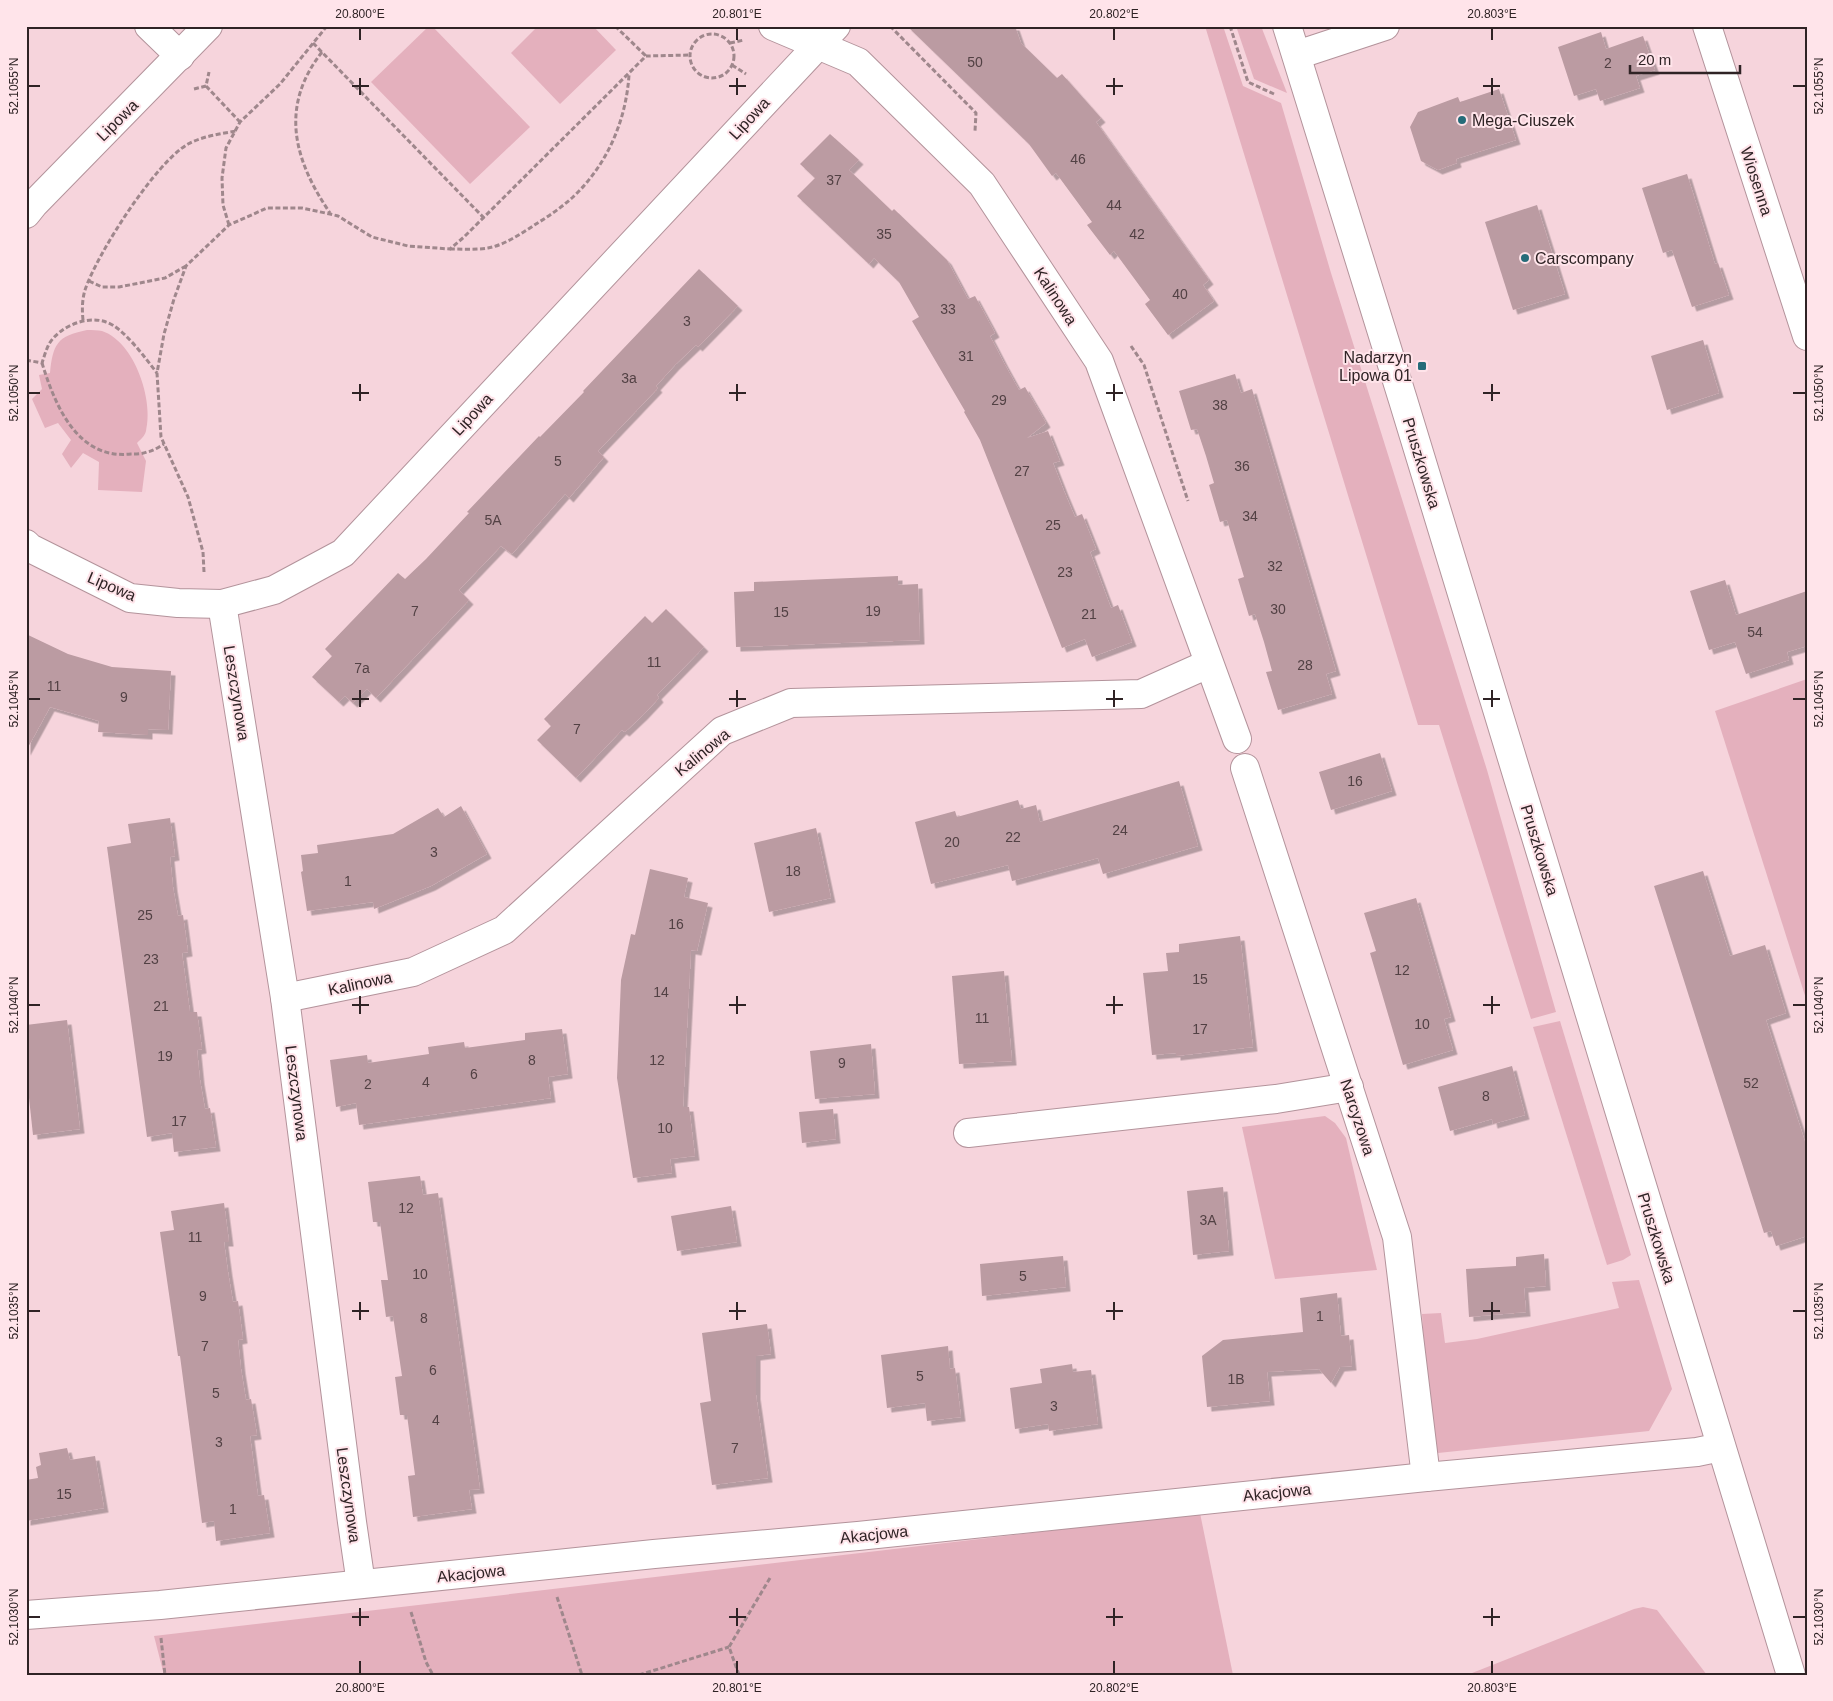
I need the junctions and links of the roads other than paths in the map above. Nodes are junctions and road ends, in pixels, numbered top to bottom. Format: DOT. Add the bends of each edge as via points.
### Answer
graph roads {
  1 [pos="150,26"];
  2 [pos="208,26"];
  3 [pos="773,26"];
  4 [pos="1287,26"];
  5 [pos="1385,26"];
  6 [pos="1707,26"];
  7 [pos="827,36"];
  8 [pos="1296,54"];
  9 [pos="180,56"];
  10 [pos="26,214"];
  11 [pos="1807,336"];
  12 [pos="26,544"];
  13 [pos="222,604"];
  14 [pos="1208,664"];
  15 [pos="1237,739"];
  16 [pos="1245,768"];
  17 [pos="285,998"];
  18 [pos="1349,1087"];
  19 [pos="968,1134"];
  20 [pos="1721,1447"];
  21 [pos="1426,1477"];
  22 [pos="361,1584"];
  23 [pos="26,1614"];
  24 [pos="1791,1675"];
  1 -- 9 [label="street"];
  2 -- 9 [label="street, Lipowa"];
  3 -- 7 [label="street, Kalinowa"];
  4 -- 8 [label="street, Pruszkowska"];
  5 -- 8 [label="street"];
  6 -- 11 [label="street, Wiosenna"];
  7 -- 13 [label="street, Lipowa" via="343,553 274,590"];
  7 -- 14 [label="street, Kalinowa" via="858,62 982,184 1099,361"];
  8 -- 20 [label="street, Pruszkowska"];
  9 -- 10 [label="street, Lipowa"];
  12 -- 13 [label="street, Lipowa" via="130,598"];
  13 -- 17 [label="street, Leszczynowa"];
  14 -- 15 [label="street, Kalinowa"];
  14 -- 17 [label="street, Kalinowa" via="1141,694 791,703 722,730 504,930 413,972"];
  16 -- 18 [label="street, Narcyzowa"];
  17 -- 22 [label="street, Leszczynowa"];
  18 -- 19 [label="street" via="1276,1099"];
  18 -- 21 [label="street, Narcyzowa" via="1397,1237"];
  20 -- 21 [label="street, Akacjowa" via="1697,1452"];
  20 -- 24 [label="street, Pruszkowska"];
  21 -- 22 [label="street, Akacjowa"];
  22 -- 23 [label="street, Akacjowa" via="160,1605"];
}
